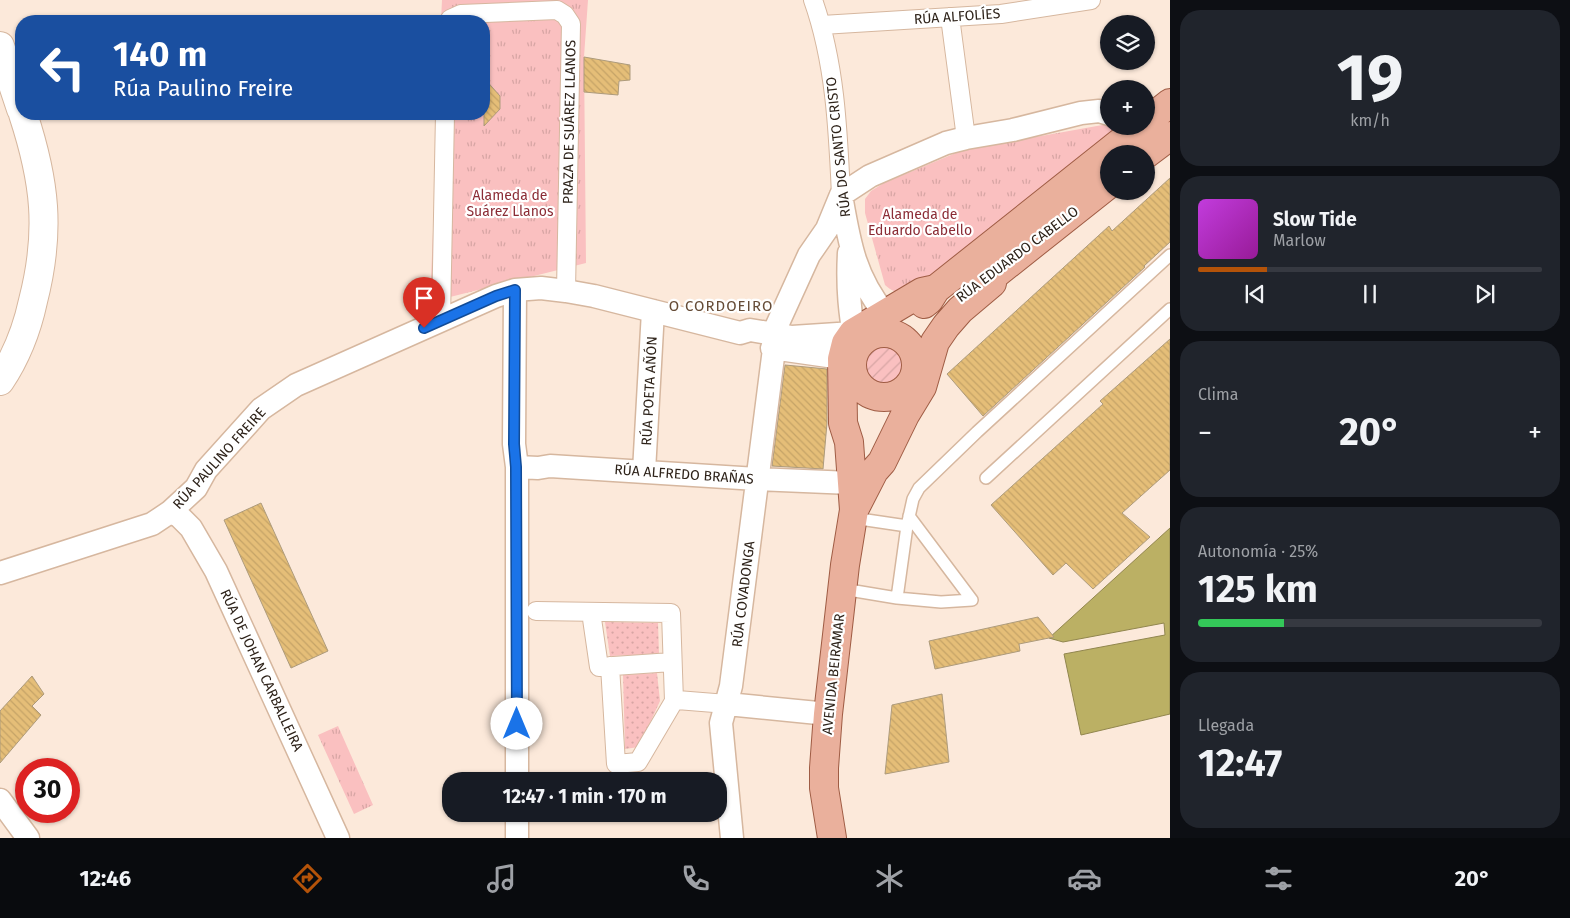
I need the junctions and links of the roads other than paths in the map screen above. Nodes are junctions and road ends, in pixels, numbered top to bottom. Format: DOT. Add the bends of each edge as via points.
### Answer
graph roads {
  1 [pos="813,0"];
  2 [pos="1091,0"];
  3 [pos="515,5"];
  4 [pos="1001,7"];
  5 [pos="459,15"];
  6 [pos="950,17"];
  7 [pos="822,25"];
  8 [pos="0,46"];
  9 [pos="15,91"];
  10 [pos="1170,103"];
  11 [pos="1100,111"];
  12 [pos="25,120"];
  13 [pos="445,120"];
  14 [pos="1149,136"];
  15 [pos="966,138"];
  16 [pos="1100,191"];
  17 [pos="841,195"];
  18 [pos="849,240"];
  19 [pos="1170,255"];
  20 [pos="993,276"];
  21 [pos="515,290"];
  22 [pos="566,291"];
  23 [pos="1170,309"];
  24 [pos="654,310"];
  25 [pos="442,319"];
  26 [pos="774,342"];
  27 [pos="873,346"];
  28 [pos="0,381"];
  29 [pos="904,389"];
  30 [pos="516,467"];
  31 [pos="644,471"];
  32 [pos="863,477"];
  33 [pos="986,478"];
  34 [pos="757,479"];
  35 [pos="170,512"];
  36 [pos="853,514"];
  37 [pos="908,521"];
  38 [pos="0,573"];
  39 [pos="842,589"];
  40 [pos="897,598"];
  41 [pos="536,611"];
  42 [pos="591,612"];
  43 [pos="672,662"];
  44 [pos="610,666"];
  45 [pos="674,701"];
  46 [pos="726,704"];
  47 [pos="828,714"];
  48 [pos="517,772"];
  49 [pos="0,800"];
  50 [pos="517,822"];
  51 [pos="28,838"];
  52 [pos="338,838"];
  53 [pos="518,838"];
  54 [pos="732,838"];
  55 [pos="832,838"];
  1 -- 7 [label="street, RÚA DO SANTO CRISTO"];
  2 -- 4 [label="street, RÚA ALFOLÍES"];
  3 -- 5 [label="street, PRAZA DE SUÁREZ LLANOS"];
  3 -- 22 [label="street, PRAZA DE SUÁREZ LLANOS" via="557,10 566,15 571,24"];
  4 -- 6 [label="street, RÚA ALFOLÍES"];
  6 -- 7 [label="street, RÚA ALFOLÍES"];
  6 -- 15 [label="street"];
  7 -- 17 [label="street, RÚA DO SANTO CRISTO" via="835,98"];
  8 -- 9 [label="street"];
  10 -- 14 [label="main road, RÚA EDUARDO CABELLO"];
  11 -- 15 [label="street"];
  12 -- 28 [label="street" via="39,169 44,241 28,323"];
  13 -- 25 [label="street"];
  14 -- 27 [label="main road, RÚA EDUARDO CABELLO" via="936,289 922,292"];
  15 -- 17 [label="street" via="946,143 870,176"];
  16 -- 20 [label="main road, RÚA EDUARDO CABELLO"];
  17 -- 18 [label="street, RÚA DO SANTO CRISTO"];
  17 -- 26 [label="street, RÚA COVADONGA" via="827,229 809,255"];
  18 -- 27 [label="street, RÚA DO SANTO CRISTO" via="872,297"];
  18 -- 27 [label="street, RÚA DO SANTO CRISTO" via="847,286"];
  19 -- 37 [label="lane" via="919,488"];
  20 -- 27 [label="main road, RÚA EDUARDO CABELLO" via="985,274 944,310"];
  20 -- 32 [label="main road" via="992,283 960,310 935,342 922,387 882,462"];
  21 -- 22 [label="street, RÚA PAULINO FREIRE" via="541,288"];
  21 -- 25 [label="street, RÚA PAULINO FREIRE"];
  21 -- 30 [label="street"];
  22 -- 24 [label="street, RÚA PAULINO FREIRE"];
  23 -- 33 [label="lane"];
  24 -- 26 [label="street, RÚA PAULINO FREIRE" via="740,333 748,341"];
  24 -- 31 [label="street, RÚA POETA AÑÓN"];
  25 -- 35 [label="street, RÚA PAULINO FREIRE" via="296,386 261,409 206,470 196,488"];
  26 -- 27 [label="street, RÚA PAULINO FREIRE" via="835,357"];
  26 -- 34 [label="street, RÚA COVADONGA"];
  27 -- 29 [label="main road, AVENIDA BEIRAMAR" via="916,363 915,373"];
  27 -- 29 [label="main road" via="865,390 879,396"];
  27 -- 32 [label="main road, AVENIDA BEIRAMAR" via="849,442"];
  29 -- 32 [label="main road, AVENIDA BEIRAMAR"];
  30 -- 31 [label="street, RÚA ALFREDO BRAÑAS"];
  30 -- 48 [label="street"];
  31 -- 34 [label="street, RÚA ALFREDO BRAÑAS"];
  32 -- 34 [label="street, RÚA ALFREDO BRAÑAS"];
  32 -- 36 [label="main road, AVENIDA BEIRAMAR"];
  34 -- 46 [label="street, RÚA COVADONGA"];
  35 -- 38 [label="street, RÚA PAULINO FREIRE" via="142,528"];
  35 -- 52 [label="street, RÚA DE JOHAN CARBALLEIRA" via="191,528 216,571"];
  36 -- 37 [label="lane"];
  36 -- 39 [label="main road, AVENIDA BEIRAMAR"];
  37 -- 40 [label="lane"];
  37 -- 40 [label="lane" via="972,600 940,602"];
  39 -- 40 [label="lane"];
  39 -- 47 [label="main road, AVENIDA BEIRAMAR"];
  41 -- 42 [label="street"];
  42 -- 43 [label="street" via="671,613"];
  42 -- 44 [label="street" via="598,667"];
  43 -- 44 [label="street"];
  43 -- 45 [label="street"];
  44 -- 45 [label="street" via="616,764 638,762"];
  45 -- 46 [label="street"];
  46 -- 47 [label="street"];
  46 -- 54 [label="street, RÚA COVADONGA" via="721,723"];
  47 -- 55 [label="main road, AVENIDA BEIRAMAR" via="824,788"];
  49 -- 51 [label="street"];
  50 -- 53 [label="street"];
}
